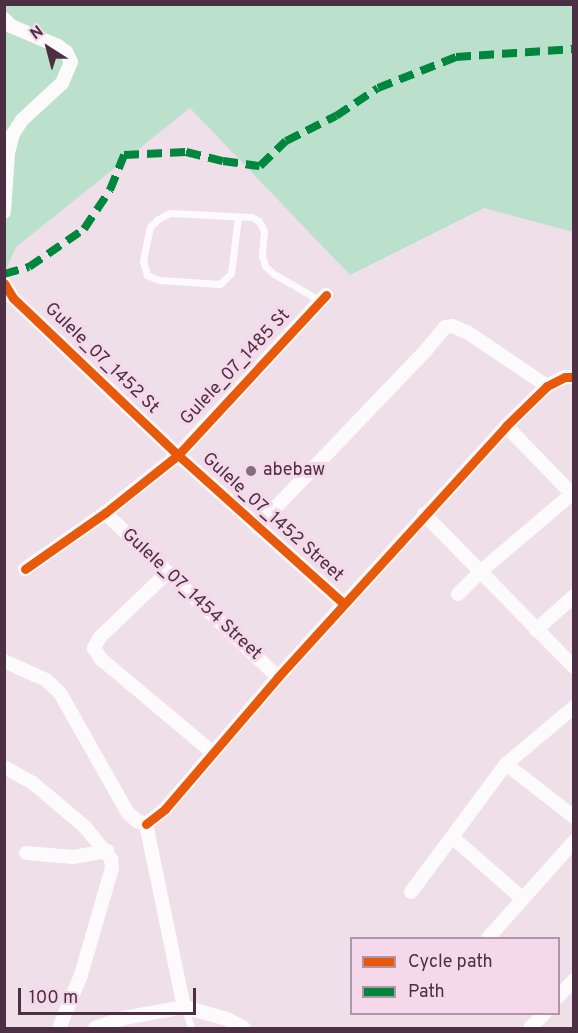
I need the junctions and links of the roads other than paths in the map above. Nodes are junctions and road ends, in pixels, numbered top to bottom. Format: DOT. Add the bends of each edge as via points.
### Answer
graph roads {
  1 [pos="4,19"];
  2 [pos="4,212"];
  3 [pos="237,217"];
  4 [pos="4,283"];
  5 [pos="323,298"];
  6 [pos="573,377"];
  7 [pos="547,386"];
  8 [pos="506,426"];
  9 [pos="178,456"];
  10 [pos="573,494"];
  11 [pos="105,513"];
  12 [pos="424,514"];
  13 [pos="257,528"];
  14 [pos="25,569"];
  15 [pos="480,572"];
  16 [pos="167,573"];
  17 [pos="458,594"];
  18 [pos="573,597"];
  19 [pos="344,604"];
  20 [pos="536,630"];
  21 [pos="4,661"];
  22 [pos="573,668"];
  23 [pos="278,677"];
  24 [pos="573,707"];
  25 [pos="212,752"];
  26 [pos="506,764"];
  27 [pos="4,767"];
  28 [pos="573,818"];
  29 [pos="146,824"];
  30 [pos="452,837"];
  31 [pos="573,841"];
  32 [pos="107,851"];
  33 [pos="26,853"];
  34 [pos="411,892"];
  35 [pos="523,899"];
  36 [pos="490,937"];
  37 [pos="573,980"];
  38 [pos="560,995"];
  39 [pos="184,1007"];
  40 [pos="543,1015"];
  41 [pos="59,1029"];
  42 [pos="95,1029"];
  43 [pos="191,1029"];
  44 [pos="244,1029"];
  45 [pos="530,1029"];
  1 -- 2 [label="street" via="11,26 58,46 71,62 62,83 22,120 13,134"];
  3 -- 3 [label="lane" via="170,213 158,219 150,227 143,261 147,275 159,280 220,284 231,273"];
  3 -- 5 [label="lane" via="259,221 264,231 262,255 273,274"];
  4 -- 9 [label="street, Gulele_07_1452 St" via="13,298"];
  5 -- 9 [label="street, Gulele_07_1485 St"];
  6 -- 7 [label="street"];
  7 -- 8 [label="street"];
  7 -- 13 [label="street" via="467,332 445,327"];
  8 -- 10 [label="street"];
  8 -- 12 [label="street"];
  9 -- 11 [label="street, Gulele_07_1485 St"];
  9 -- 13 [label="street, Gulele_07_1452 Street"];
  10 -- 15 [label="street"];
  11 -- 14 [label="street, Gulele_07_1485 St"];
  11 -- 16 [label="street, Gulele_07_1454 Street"];
  12 -- 15 [label="street"];
  12 -- 19 [label="street"];
  13 -- 19 [label="street, Gulele_07_1452 Street"];
  15 -- 17 [label="street"];
  15 -- 20 [label="street"];
  16 -- 23 [label="street, Gulele_07_1454 Street"];
  16 -- 25 [label="street" via="100,637 94,648 101,659"];
  18 -- 20 [label="street"];
  19 -- 23 [label="street"];
  20 -- 22 [label="street"];
  21 -- 29 [label="street" via="46,680 60,693 128,813"];
  23 -- 25 [label="street"];
  24 -- 26 [label="street"];
  25 -- 29 [label="street" via="165,808"];
  26 -- 28 [label="street"];
  26 -- 30 [label="street"];
  27 -- 32 [label="street" via="33,783 86,827"];
  29 -- 39 [label="street"];
  30 -- 34 [label="street"];
  30 -- 35 [label="street"];
  31 -- 35 [label="street"];
  32 -- 33 [label="street" via="74,857"];
  32 -- 41 [label="street" via="111,868 106,887 81,975"];
  35 -- 36 [label="street"];
  37 -- 38 [label="street"];
  39 -- 42 [label="street" via="124,1018"];
  39 -- 43 [label="lane"];
  39 -- 44 [label="street" via="227,1019"];
  40 -- 45 [label="street"];
}
